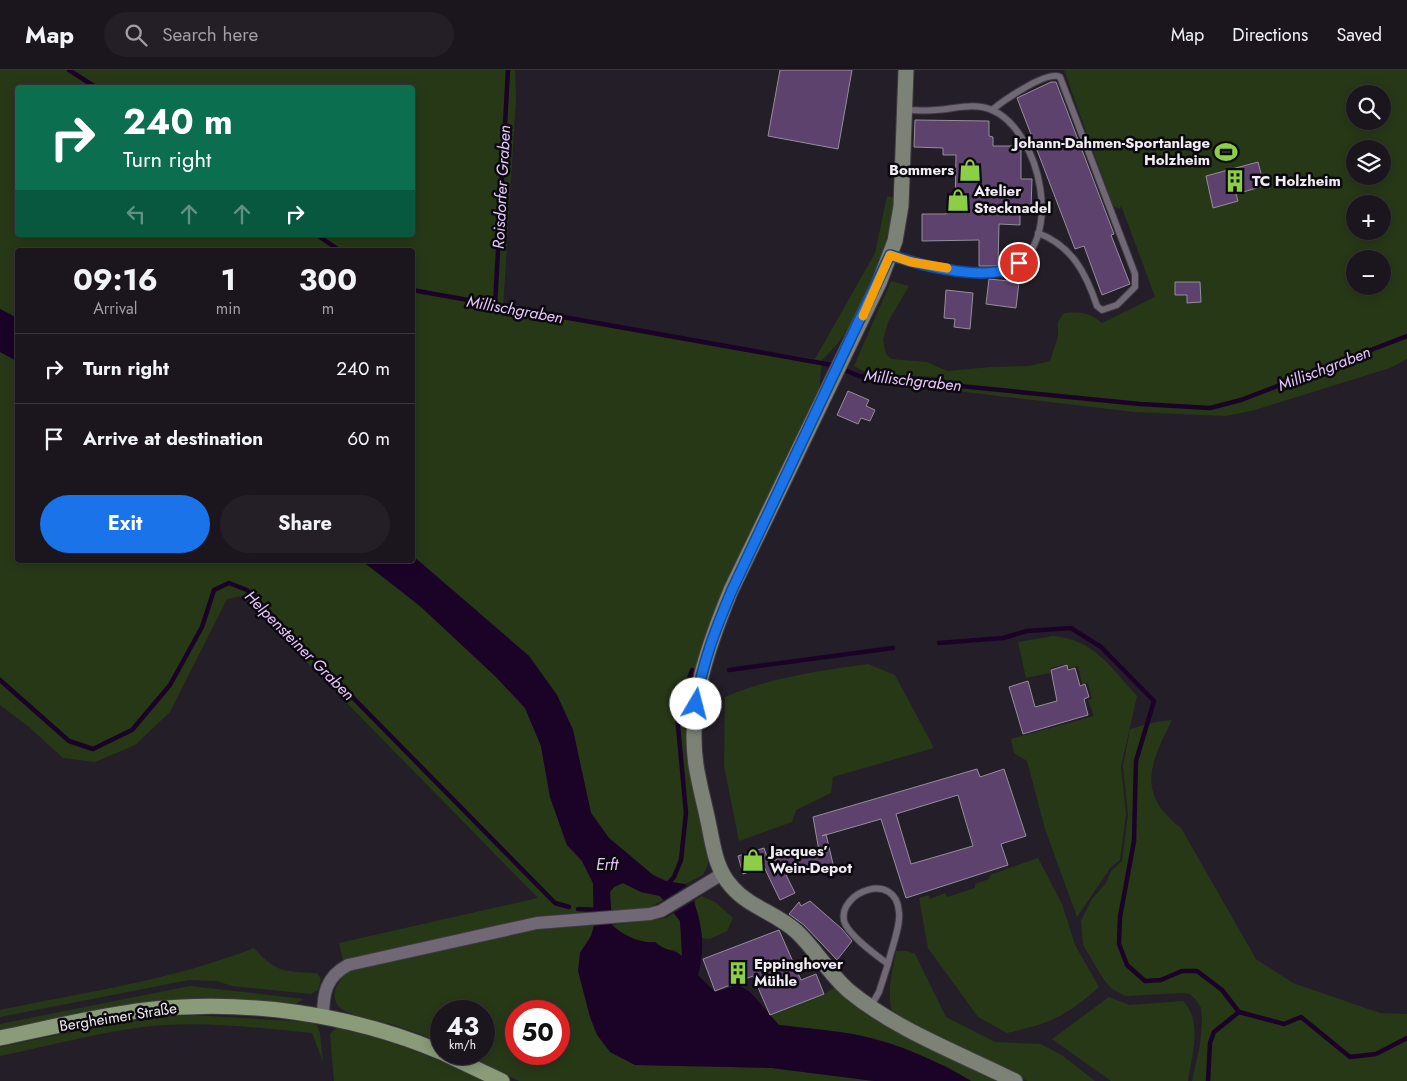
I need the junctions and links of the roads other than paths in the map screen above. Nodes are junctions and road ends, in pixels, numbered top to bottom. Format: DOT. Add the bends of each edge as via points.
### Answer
graph roads {
  1 [pos="906,70"];
  2 [pos="905,110"];
  3 [pos="992,110"];
  4 [pos="1038,234"];
  5 [pos="890,255"];
  6 [pos="722,874"];
  7 [pos="888,964"];
  8 [pos="870,1007"];
  9 [pos="323,1016"];
  10 [pos="0,1038"];
  11 [pos="430,1048"];
  12 [pos="468,1065"];
  13 [pos="502,1081"];
  14 [pos="1015,1081"];
  1 -- 2 [label="main road"];
  2 -- 3 [label="lane" via="968,106"];
  2 -- 5 [label="main road" via="899,227"];
  3 -- 4 [label="lane" via="1016,130 1035,168 1043,200"];
  3 -- 4 [label="lane" via="1015,92 1052,76 1060,77 1135,274 1135,287 1117,305 1102,310 1097,306 1082,268 1057,242"];
  4 -- 5 [label="lane" via="1019,263 998,273 932,266"];
  5 -- 6 [label="main road" via="732,590 700,675 694,734 696,764"];
  6 -- 8 [label="main road" via="745,898 796,931 833,975"];
  6 -- 9 [label="street" via="661,911 650,914 537,923 348,965 330,978 324,993"];
  7 -- 7 [label="lane" via="851,933 844,921 850,901 861,892 881,888 891,893 897,903 900,914"];
  7 -- 8 [label="lane" via="879,992"];
  8 -- 14 [label="main road"];
  9 -- 10 [label="main road, Bergheimer Straße" via="242,1007 193,1006 144,1010"];
  9 -- 11 [label="main road, Bergheimer Straße" via="394,1034"];
  12 -- 13 [label="main road"];
}
